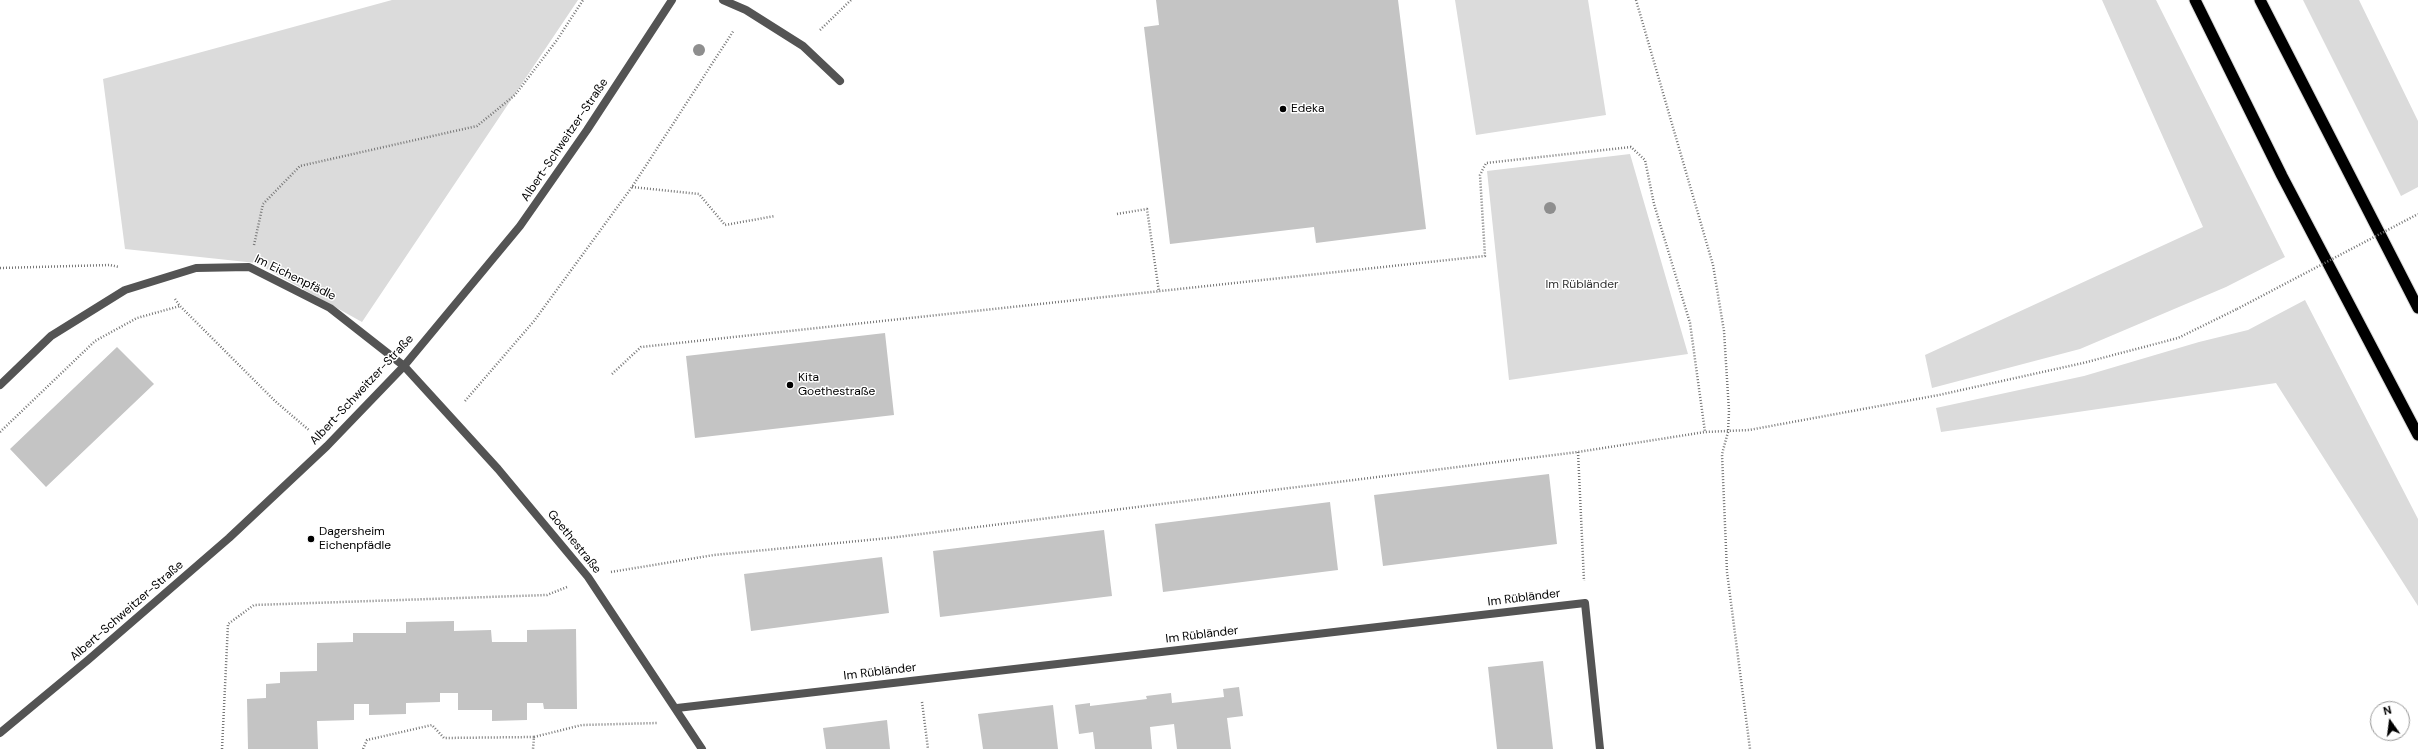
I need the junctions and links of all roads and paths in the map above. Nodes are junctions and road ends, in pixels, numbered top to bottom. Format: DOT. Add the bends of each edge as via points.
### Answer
graph roads {
  1 [pos="583,0"];
  2 [pos="672,0"];
  3 [pos="723,0"];
  4 [pos="851,0"];
  5 [pos="1636,0"];
  6 [pos="2195,0"];
  7 [pos="2260,0"];
  8 [pos="746,10"];
  9 [pos="803,46"];
  10 [pos="840,81"];
  11 [pos="632,187"];
  12 [pos="1117,214"];
  13 [pos="2418,214"];
  14 [pos="775,216"];
  15 [pos="249,267"];
  16 [pos="0,268"];
  17 [pos="125,269"];
  18 [pos="163,278"];
  19 [pos="1159,292"];
  20 [pos="180,306"];
  21 [pos="2418,308"];
  22 [pos="404,366"];
  23 [pos="612,374"];
  24 [pos="0,385"];
  25 [pos="451,417"];
  26 [pos="0,432"];
  27 [pos="1705,432"];
  28 [pos="1728,432"];
  29 [pos="2418,436"];
  30 [pos="327,446"];
  31 [pos="1578,452"];
  32 [pos="588,577"];
  33 [pos="1585,603"];
  34 [pos="919,679"];
  35 [pos="676,708"];
  36 [pos="686,722"];
  37 [pos="0,733"];
  38 [pos="534,736"];
  39 [pos="222,749"];
  40 [pos="363,749"];
  41 [pos="533,749"];
  42 [pos="702,749"];
  43 [pos="928,749"];
  44 [pos="1600,749"];
  45 [pos="1750,749"];
  1 -- 15 [label="path" via="557,40 515,94 477,126 300,166 263,204"];
  2 -- 22 [label="street, Albert-Schweitzer-Straße" via="587,130 520,226"];
  3 -- 8 [label="street"];
  4 -- 9 [label="path"];
  5 -- 28 [label="path" via="1713,265 1724,331"];
  6 -- 29 [label="highway" via="2282,176"];
  7 -- 21 [label="highway"];
  8 -- 9 [label="street"];
  8 -- 11 [label="path"];
  9 -- 10 [label="street"];
  11 -- 14 [label="path" via="699,194 725,225"];
  11 -- 25 [label="path" via="534,322"];
  12 -- 19 [label="path" via="1147,209"];
  13 -- 28 [label="path, bridge" via="2178,338 2083,363 1939,395"];
  15 -- 18 [label="street, Im Eichenpfädle" via="196,268"];
  15 -- 22 [label="street, Im Eichenpfädle" via="330,308"];
  16 -- 17 [label="path" via="110,265"];
  18 -- 20 [label="path"];
  18 -- 24 [label="street, Im Eichenpfädle" via="126,290 51,336"];
  19 -- 23 [label="path" via="641,347"];
  19 -- 27 [label="path" via="1485,256 1480,175 1486,163 1631,147 1645,160 1654,204 1690,323"];
  20 -- 26 [label="path" via="138,318 95,341"];
  20 -- 30 [label="path" via="275,401"];
  22 -- 25 [label="street, Goethestraße"];
  22 -- 30 [label="street, Albert-Schweitzer-Straße"];
  25 -- 32 [label="street, Goethestraße"];
  27 -- 28 [label="path"];
  27 -- 31 [label="path"];
  28 -- 45 [label="path" via="1722,454 1727,572"];
  30 -- 37 [label="street, Albert-Schweitzer-Straße" via="229,538"];
  31 -- 32 [label="path" via="889,538 714,555"];
  31 -- 33 [label="path"];
  32 -- 35 [label="street, Goethestraße"];
  32 -- 39 [label="path" via="547,595 254,605 228,624"];
  33 -- 34 [label="street, Im Rübländer"];
  33 -- 44 [label="street"];
  34 -- 35 [label="street, Im Rübländer"];
  34 -- 43 [label="path"];
  35 -- 36 [label="street, Goethestraße"];
  36 -- 38 [label="path" via="582,725"];
  36 -- 42 [label="street, Goethestraße"];
  38 -- 40 [label="path" via="444,738 432,725 367,740"];
  38 -- 41 [label="path"];
}
